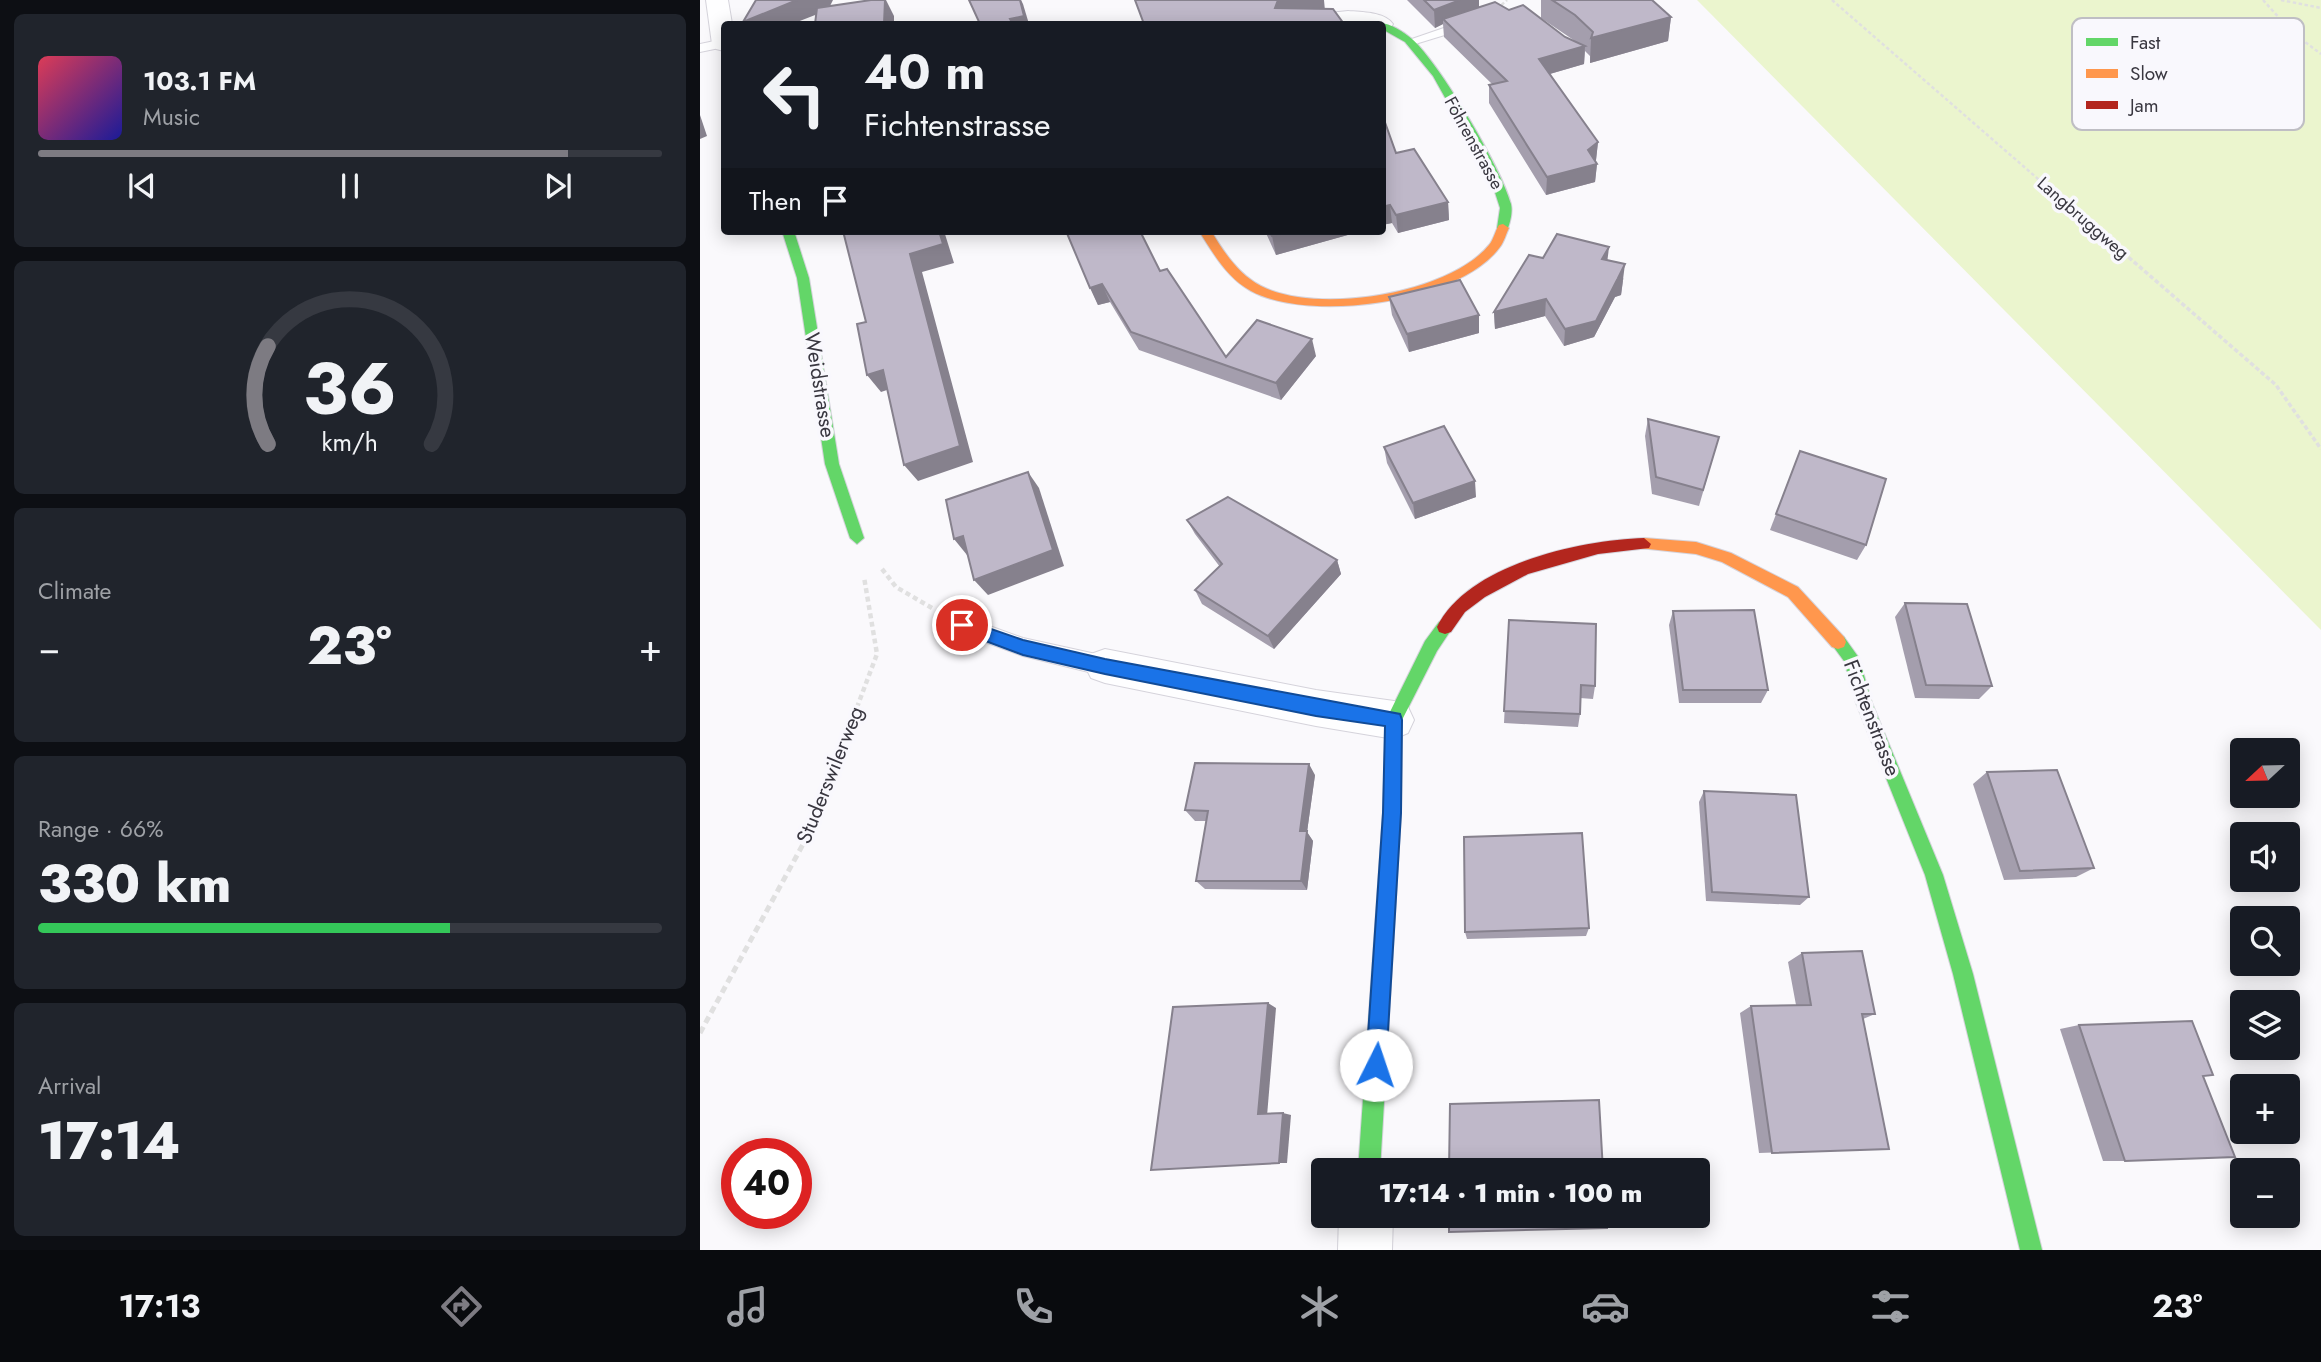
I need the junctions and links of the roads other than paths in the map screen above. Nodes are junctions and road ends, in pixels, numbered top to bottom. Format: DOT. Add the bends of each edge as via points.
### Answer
graph roads {
  1 [pos="717,0"];
  2 [pos="1494,13"];
  3 [pos="1314,21"];
  4 [pos="1366,21"];
  5 [pos="721,25"];
  6 [pos="1386,27"];
  7 [pos="1412,41"];
  8 [pos="721,44"];
  9 [pos="700,48"];
  10 [pos="789,235"];
  11 [pos="1208,235"];
  12 [pos="857,538"];
  13 [pos="962,625"];
  14 [pos="1105,666"];
  15 [pos="1394,720"];
  16 [pos="1370,1158"];
  17 [pos="1366,1228"];
  18 [pos="1365,1250"];
  19 [pos="2031,1250"];
  1 -- 5 [label="street"];
  2 -- 7 [label="lane"];
  3 -- 4 [label="street, Föhrenstrasse"];
  6 -- 7 [label="street, Föhrenstrasse"];
  7 -- 11 [label="street, Föhrenstrasse" via="1438,77 1499,185 1506,221 1496,247 1480,261 1437,282 1378,298 1324,304 1263,293 1239,277"];
  8 -- 9 [label="lane"];
  10 -- 12 [label="street, Weidstrasse" via="803,278 832,464"];
  13 -- 14 [label="lane" via="1023,648"];
  14 -- 15 [label="street"];
  15 -- 16 [label="street, Fichtenstrasse"];
  15 -- 19 [label="street, Fichtenstrasse" via="1432,646 1461,606 1499,580 1533,565 1617,545 1696,548 1726,557 1793,592 1852,659 1864,704 1934,875"];
  17 -- 18 [label="street"];
}
